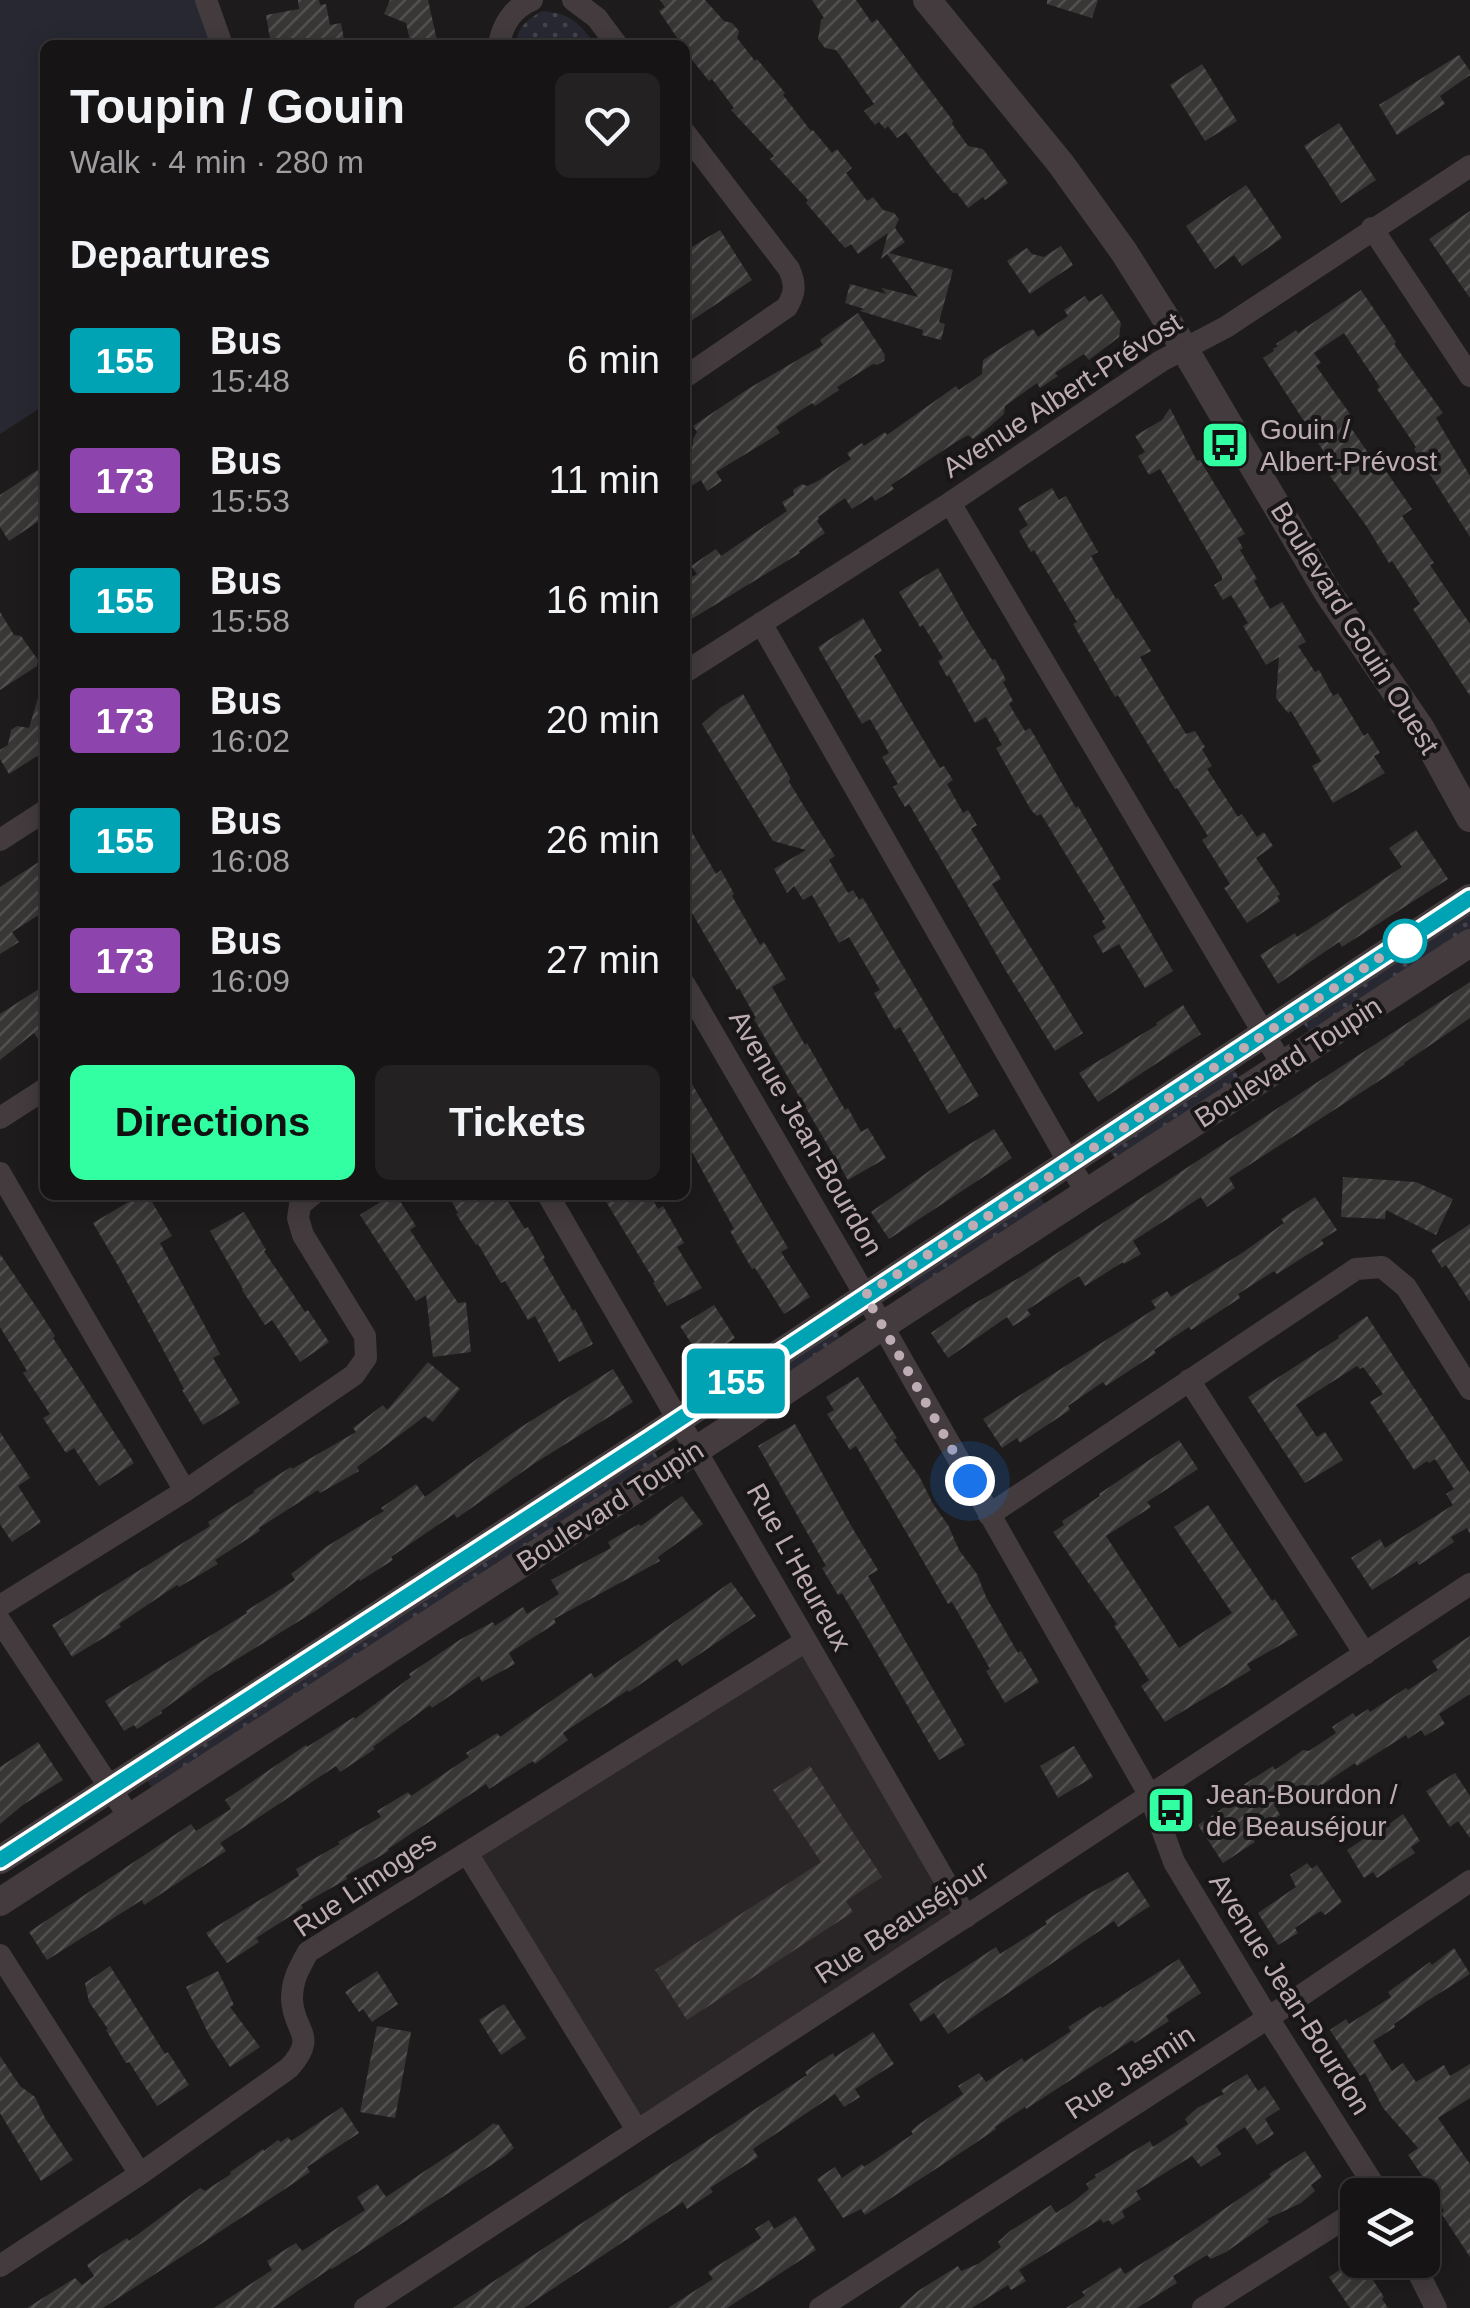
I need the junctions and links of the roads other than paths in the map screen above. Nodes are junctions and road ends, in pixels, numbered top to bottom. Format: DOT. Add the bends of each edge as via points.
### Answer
graph roads {
  1 [pos="206,0"];
  2 [pos="532,0"];
  3 [pos="573,0"];
  4 [pos="926,0"];
  5 [pos="220,40"];
  6 [pos="500,40"];
  7 [pos="613,40"];
  8 [pos="690,141"];
  9 [pos="1470,166"];
  10 [pos="1372,228"];
  11 [pos="1185,349"];
  12 [pos="690,374"];
  13 [pos="1470,376"];
  14 [pos="950,503"];
  15 [pos="760,623"];
  16 [pos="690,669"];
  17 [pos="40,813"];
  18 [pos="1470,818"];
  19 [pos="0,840"];
  20 [pos="1470,898"];
  21 [pos="1470,942"];
  22 [pos="690,994"];
  23 [pos="1264,1034"];
  24 [pos="1283,1066"];
  25 [pos="40,1092"];
  26 [pos="0,1118"];
  27 [pos="1069,1164"];
  28 [pos="0,1173"];
  29 [pos="1087,1194"];
  30 [pos="306,1200"];
  31 [pos="551,1200"];
  32 [pos="865,1295"];
  33 [pos="882,1326"];
  34 [pos="1189,1380"];
  35 [pos="1470,1390"];
  36 [pos="679,1419"];
  37 [pos="697,1449"];
  38 [pos="185,1491"];
  39 [pos="989,1515"];
  40 [pos="1470,1584"];
  41 [pos="0,1606"];
  42 [pos="0,1620"];
  43 [pos="806,1641"];
  44 [pos="1365,1654"];
  45 [pos="110,1787"];
  46 [pos="1150,1796"];
  47 [pos="130,1818"];
  48 [pos="467,1853"];
  49 [pos="0,1860"];
  50 [pos="1470,1881"];
  51 [pos="0,1902"];
  52 [pos="966,1916"];
  53 [pos="0,1955"];
  54 [pos="1268,2018"];
  55 [pos="637,2130"];
  56 [pos="140,2174"];
  57 [pos="1369,2178"];
  58 [pos="1340,2221"];
  59 [pos="0,2266"];
  60 [pos="1421,2278"];
  61 [pos="365,2308"];
  62 [pos="820,2308"];
  63 [pos="1203,2308"];
  64 [pos="1436,2308"];
  1 -- 5 [label="street"];
  2 -- 6 [label="street" via="506,21"];
  3 -- 7 [label="street"];
  4 -- 11 [label="street, Boulevard Gouin Ouest" via="1070,176"];
  8 -- 12 [label="street" via="789,270 794,294 786,307"];
  9 -- 10 [label="street, Avenue Albert-Prévost"];
  10 -- 11 [label="street, Avenue Albert-Prévost"];
  10 -- 13 [label="street"];
  11 -- 14 [label="street, Avenue Albert-Prévost"];
  11 -- 18 [label="street, Boulevard Gouin Ouest"];
  14 -- 15 [label="street, Avenue Albert-Prévost"];
  14 -- 23 [label="street"];
  15 -- 16 [label="street, Avenue Albert-Prévost"];
  15 -- 27 [label="street"];
  17 -- 19 [label="street"];
  20 -- 23 [label="street, Boulevard Toupin"];
  21 -- 24 [label="street, Boulevard Toupin"];
  22 -- 32 [label="street, Avenue Jean-Bourdon"];
  23 -- 24 [label="street"];
  23 -- 27 [label="street, Boulevard Toupin"];
  24 -- 29 [label="street, Boulevard Toupin"];
  25 -- 26 [label="street"];
  27 -- 29 [label="street"];
  27 -- 32 [label="street, Boulevard Toupin"];
  28 -- 38 [label="street"];
  29 -- 33 [label="street, Boulevard Toupin"];
  30 -- 38 [label="street" via="298,1218 304,1235 365,1336 366,1358 354,1375"];
  31 -- 36 [label="street, Rue L'Heureux"];
  32 -- 33 [label="street, Avenue Jean-Bourdon"];
  32 -- 36 [label="street, Boulevard Toupin"];
  33 -- 37 [label="street, Boulevard Toupin"];
  33 -- 39 [label="street, Avenue Jean-Bourdon"];
  34 -- 35 [label="street" via="1356,1269 1382,1267 1406,1286"];
  34 -- 39 [label="street"];
  34 -- 44 [label="street"];
  36 -- 37 [label="street, Rue L'Heureux"];
  36 -- 45 [label="street, Boulevard Toupin"];
  37 -- 43 [label="street, Rue L'Heureux"];
  37 -- 47 [label="street, Boulevard Toupin"];
  38 -- 41 [label="street"];
  39 -- 46 [label="street, Avenue Jean-Bourdon"];
  40 -- 44 [label="street, Rue Beauséjour"];
  42 -- 45 [label="street"];
  43 -- 48 [label="street, Rue Limoges"];
  43 -- 52 [label="street, Rue L'Heureux"];
  44 -- 46 [label="street, Rue Beauséjour"];
  45 -- 47 [label="street"];
  45 -- 49 [label="street, Boulevard Toupin"];
  46 -- 52 [label="street, Rue Beauséjour"];
  46 -- 54 [label="street, Avenue Jean-Bourdon" via="1174,1862"];
  47 -- 51 [label="street, Boulevard Toupin"];
  48 -- 55 [label="street"];
  48 -- 56 [label="street, Rue Limoges" via="308,1952 295,1974 292,2003 302,2054"];
  50 -- 54 [label="street, Rue Jasmin"];
  52 -- 55 [label="street, Rue Beauséjour"];
  53 -- 56 [label="street"];
  54 -- 57 [label="street, Avenue Jean-Bourdon"];
  54 -- 62 [label="street, Rue Jasmin"];
  55 -- 61 [label="street, Rue Beauséjour"];
  56 -- 59 [label="street, Rue Limoges"];
  58 -- 63 [label="street"];
  60 -- 64 [label="street"];
}
